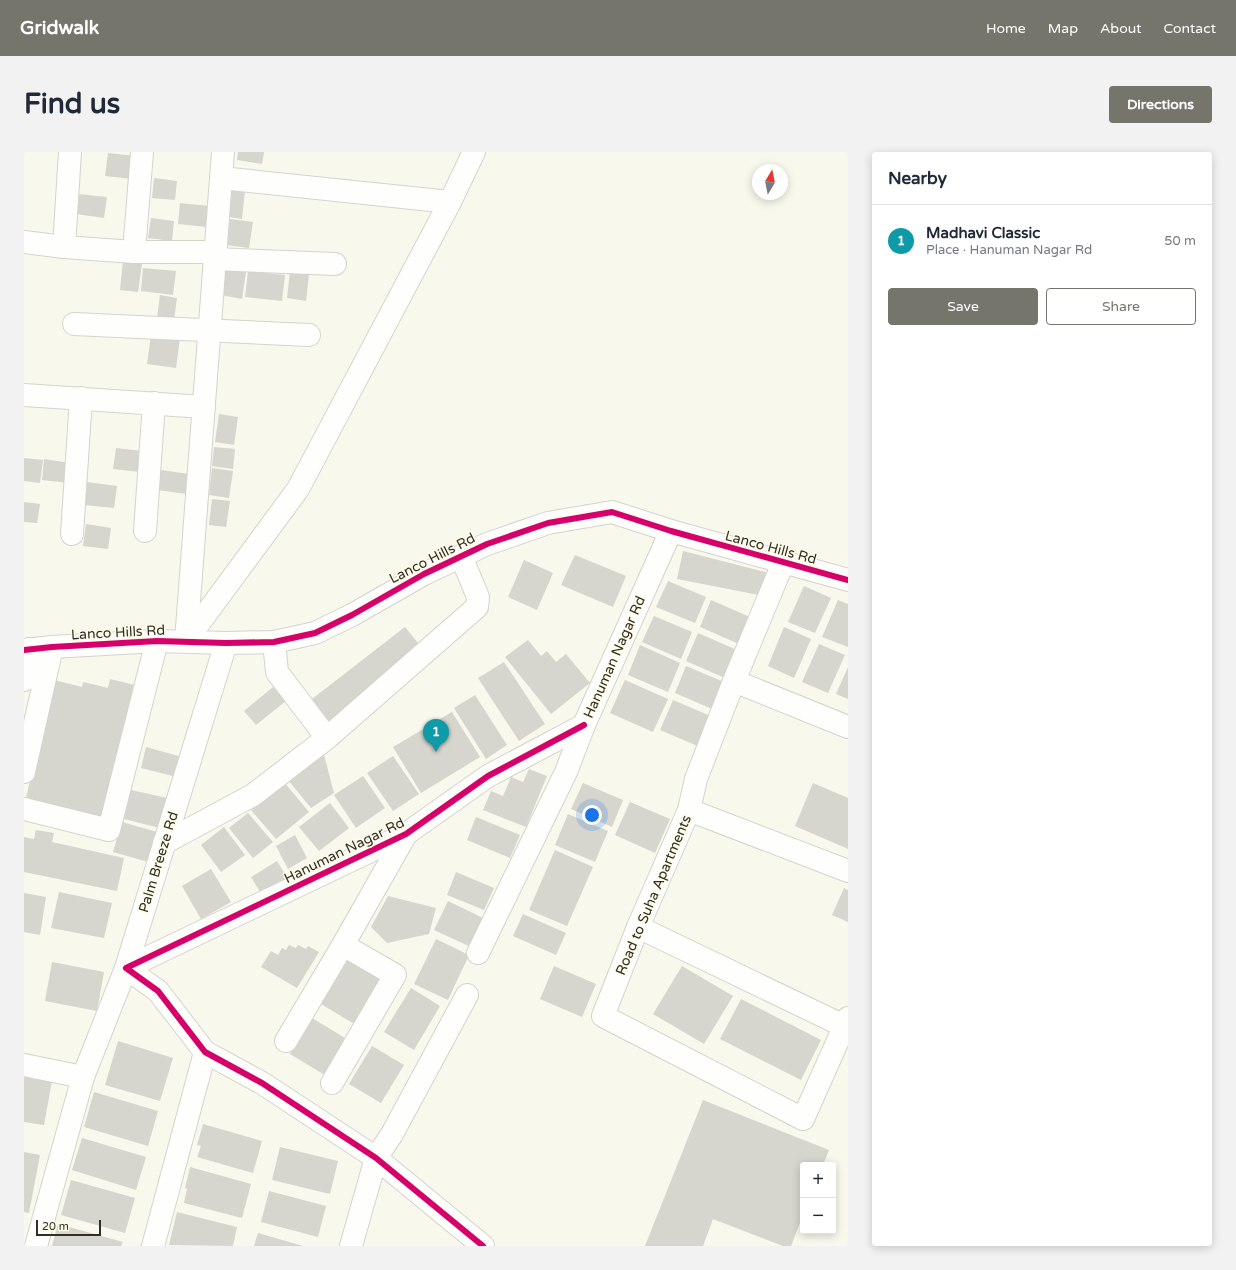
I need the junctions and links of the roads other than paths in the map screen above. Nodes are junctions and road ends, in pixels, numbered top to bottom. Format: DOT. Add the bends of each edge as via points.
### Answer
graph roads {
  1 [pos="70,152"];
  2 [pos="142,152"];
  3 [pos="223,152"];
  4 [pos="474,152"];
  5 [pos="221,178"];
  6 [pos="450,202"];
  7 [pos="24,242"];
  8 [pos="64,247"];
  9 [pos="134,252"];
  10 [pos="215,256"];
  11 [pos="335,264"];
  12 [pos="74,324"];
  13 [pos="210,330"];
  14 [pos="309,335"];
  15 [pos="24,395"];
  16 [pos="81,398"];
  17 [pos="154,403"];
  18 [pos="204,407"];
  19 [pos="671,531"];
  20 [pos="145,532"];
  21 [pos="72,534"];
  22 [pos="461,556"];
  23 [pos="783,563"];
  24 [pos="848,580"];
  25 [pos="157,641"];
  26 [pos="186,641"];
  27 [pos="274,642"];
  28 [pos="226,643"];
  29 [pos="52,647"];
  30 [pos="27,650"];
  31 [pos="24,680"];
  32 [pos="734,681"];
  33 [pos="584,725"];
  34 [pos="848,727"];
  35 [pos="327,738"];
  36 [pos="24,772"];
  37 [pos="24,809"];
  38 [pos="689,810"];
  39 [pos="406,834"];
  40 [pos="164,843"];
  41 [pos="848,871"];
  42 [pos="638,927"];
  43 [pos="343,945"];
  44 [pos="478,953"];
  45 [pos="126,968"];
  46 [pos="467,995"];
  47 [pos="846,1022"];
  48 [pos="286,1041"];
  49 [pos="205,1052"];
  50 [pos="24,1064"];
  51 [pos="83,1077"];
  52 [pos="332,1083"];
  53 [pos="376,1158"];
  54 [pos="36,1246"];
  55 [pos="153,1246"];
  56 [pos="351,1246"];
  57 [pos="483,1246"];
  1 -- 8 [label="street"];
  2 -- 9 [label="street"];
  3 -- 5 [label="street"];
  4 -- 6 [label="street"];
  5 -- 6 [label="street"];
  5 -- 10 [label="street"];
  6 -- 26 [label="street" via="298,488"];
  7 -- 8 [label="street"];
  8 -- 9 [label="street"];
  9 -- 10 [label="street"];
  10 -- 11 [label="street"];
  10 -- 13 [label="street"];
  12 -- 13 [label="street"];
  13 -- 14 [label="street"];
  13 -- 18 [label="street"];
  15 -- 16 [label="street"];
  16 -- 17 [label="street"];
  16 -- 21 [label="street"];
  17 -- 18 [label="street"];
  17 -- 20 [label="street"];
  18 -- 26 [label="street"];
  19 -- 22 [label="street, Lanco Hills Rd" via="612,512 548,523"];
  19 -- 23 [label="street, Lanco Hills Rd"];
  19 -- 33 [label="street, Hanuman Nagar Rd"];
  22 -- 27 [label="street, Lanco Hills Rd" via="315,633"];
  22 -- 35 [label="street" via="478,597 477,607"];
  23 -- 24 [label="street, Lanco Hills Rd"];
  23 -- 32 [label="street, Road to Suha Apartments"];
  25 -- 26 [label="street, Lanco Hills Rd"];
  25 -- 29 [label="street, Lanco Hills Rd"];
  25 -- 37 [label="street" via="109,830"];
  26 -- 28 [label="street, Lanco Hills Rd"];
  27 -- 28 [label="street, Lanco Hills Rd"];
  27 -- 35 [label="street" via="277,672"];
  28 -- 40 [label="street, Palm Breeze Rd"];
  29 -- 30 [label="street, Lanco Hills Rd"];
  29 -- 36 [label="street"];
  30 -- 31 [label="street"];
  32 -- 34 [label="street"];
  32 -- 38 [label="street, Road to Suha Apartments" via="696,779"];
  33 -- 39 [label="street, Hanuman Nagar Rd" via="488,776"];
  33 -- 44 [label="street" via="566,772"];
  35 -- 40 [label="street" via="253,795"];
  38 -- 41 [label="street"];
  38 -- 42 [label="street, Road to Suha Apartments"];
  39 -- 43 [label="street"];
  39 -- 45 [label="street, Hanuman Nagar Rd"];
  40 -- 45 [label="street, Palm Breeze Rd"];
  42 -- 47 [label="street"];
  42 -- 47 [label="street, Road to Suha Apartments" via="603,1016 803,1119"];
  43 -- 48 [label="street"];
  43 -- 52 [label="street" via="395,975"];
  45 -- 49 [label="street" via="158,991"];
  45 -- 51 [label="street, Palm Breeze Rd"];
  46 -- 53 [label="street" via="392,1134"];
  49 -- 53 [label="street" via="262,1083"];
  49 -- 55 [label="street"];
  50 -- 51 [label="street"];
  51 -- 54 [label="street, Palm Breeze Rd"];
  53 -- 56 [label="street"];
  53 -- 57 [label="street"];
}
